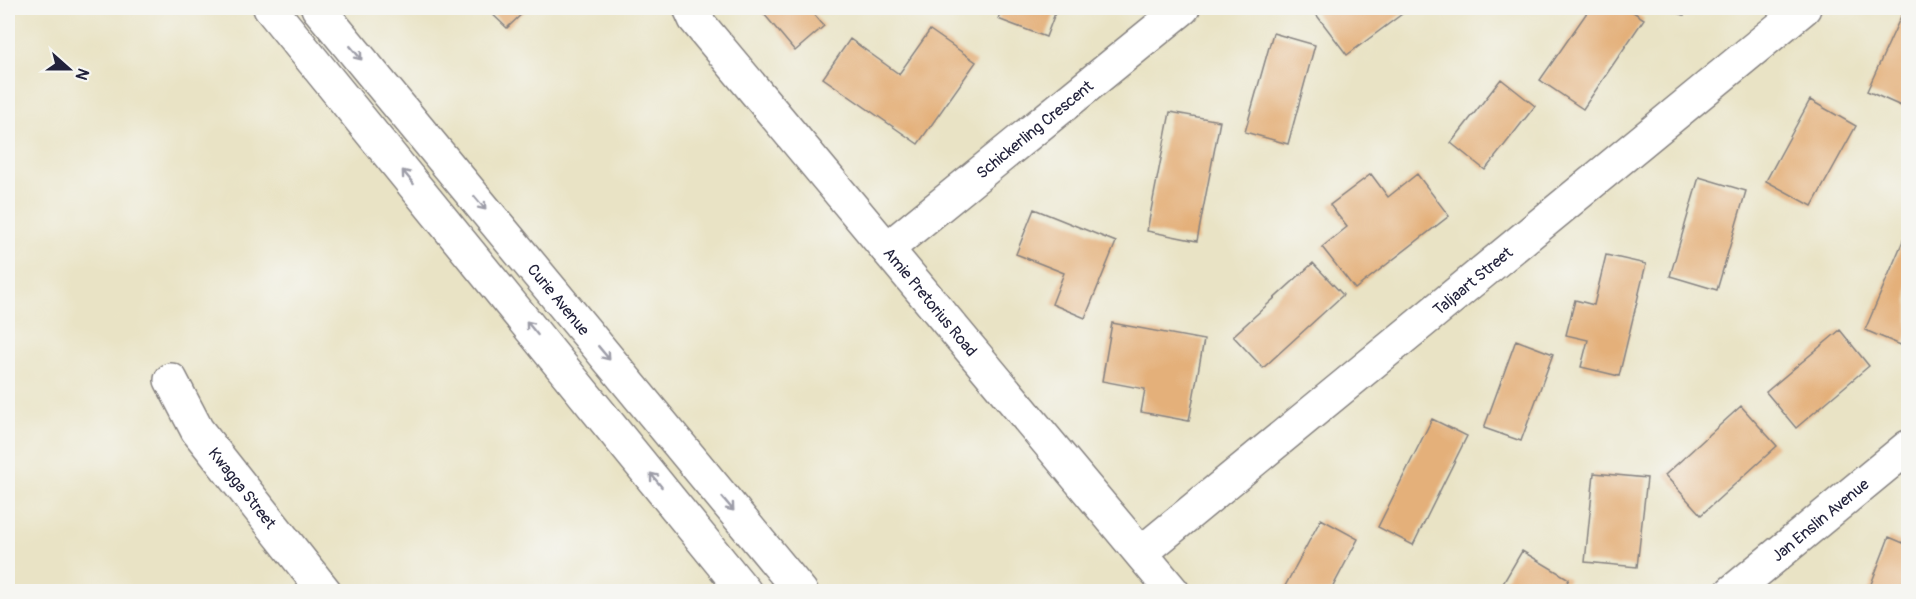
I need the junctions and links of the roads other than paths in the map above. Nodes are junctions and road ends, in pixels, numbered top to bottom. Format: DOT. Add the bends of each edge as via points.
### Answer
graph roads {
  1 [pos="270,8"];
  2 [pos="318,8"];
  3 [pos="690,8"];
  4 [pos="1183,8"];
  5 [pos="1804,8"];
  6 [pos="887,249"];
  7 [pos="171,380"];
  8 [pos="1908,447"];
  9 [pos="1141,553"];
  10 [pos="325,591"];
  11 [pos="746,591"];
  12 [pos="801,591"];
  13 [pos="1173,591"];
  14 [pos="1732,591"];
  11 -- 1 [label="street, one-way"];
  2 -- 12 [label="street, Curie Avenue, one-way"];
  3 -- 6 [label="street, Amie Pretorius Road" via="695,19"];
  4 -- 6 [label="street, Schickerling Crescent"];
  5 -- 9 [label="street, Taljaart Street"];
  6 -- 9 [label="street, Amie Pretorius Road"];
  7 -- 10 [label="street, Kwagga Street" via="197,430"];
  8 -- 14 [label="street, Jan Enslin Avenue"];
  9 -- 13 [label="street, Amie Pretorius Road"];
}
